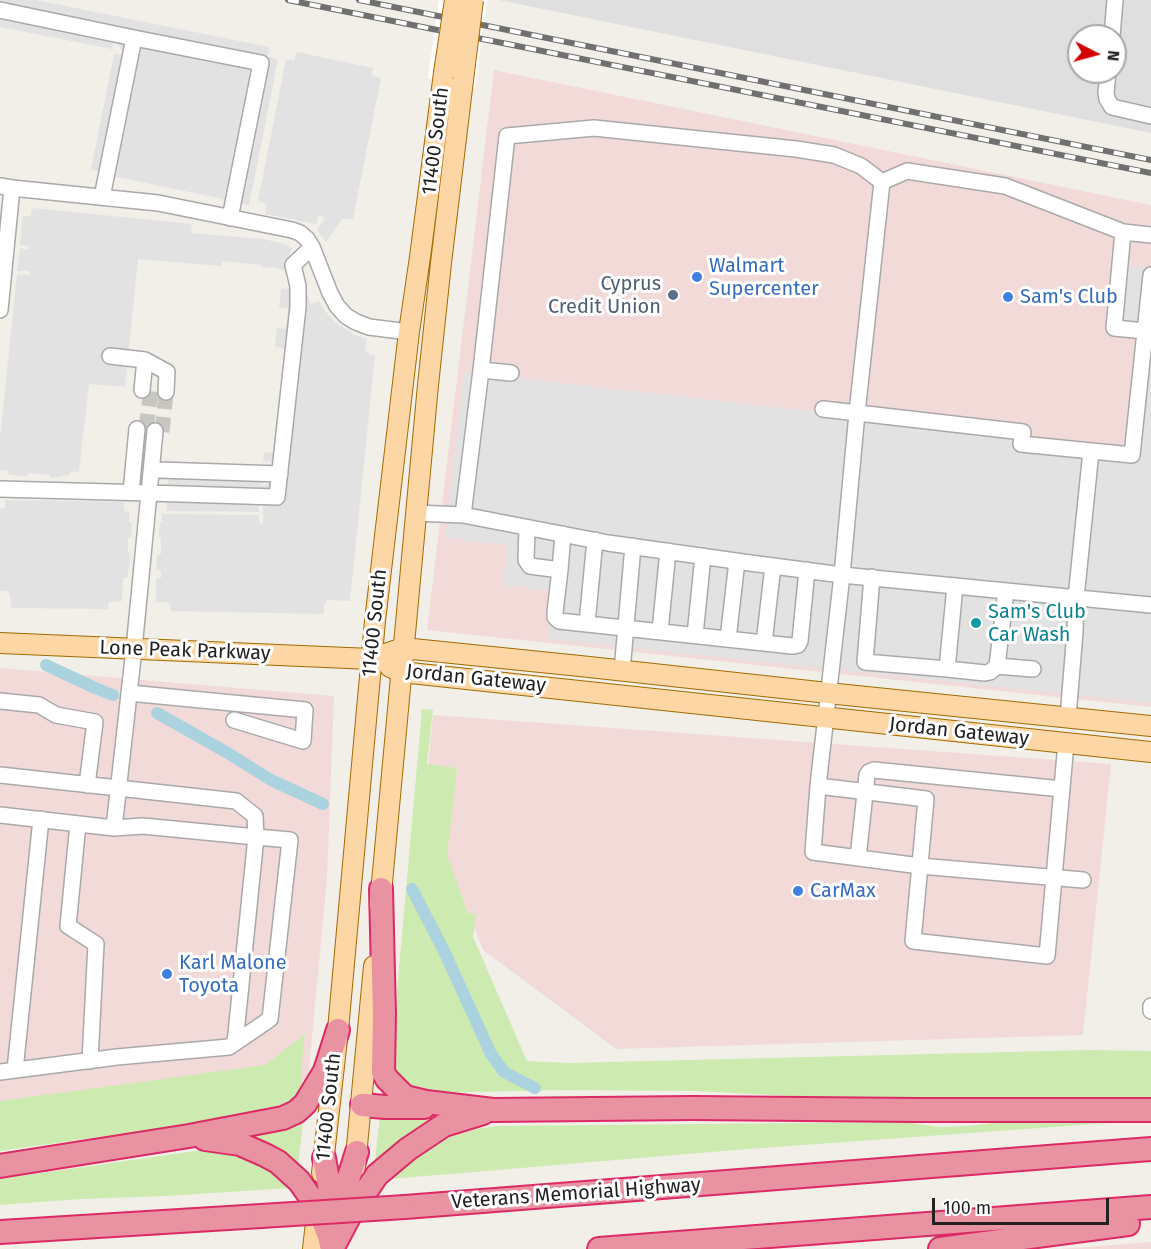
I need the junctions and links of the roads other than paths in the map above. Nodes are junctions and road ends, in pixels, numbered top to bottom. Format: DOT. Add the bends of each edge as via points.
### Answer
graph roads {
  1 [pos="455,0"];
  2 [pos="473,0"];
  3 [pos="1116,0"];
  4 [pos="0,10"];
  5 [pos="1113,24"];
  6 [pos="135,38"];
  7 [pos="1107,84"];
  8 [pos="1151,116"];
  9 [pos="882,182"];
  10 [pos="6,187"];
  11 [pos="102,197"];
  12 [pos="230,218"];
  13 [pos="1123,232"];
  14 [pos="1151,235"];
  15 [pos="312,247"];
  16 [pos="3,252"];
  17 [pos="1151,275"];
  18 [pos="1,293"];
  19 [pos="0,310"];
  20 [pos="1145,331"];
  21 [pos="409,332"];
  22 [pos="110,356"];
  23 [pos="153,364"];
  24 [pos="481,370"];
  25 [pos="511,373"];
  26 [pos="823,409"];
  27 [pos="857,413"];
  28 [pos="1091,451"];
  29 [pos="159,470"];
  30 [pos="280,474"];
  31 [pos="0,489"];
  32 [pos="144,493"];
  33 [pos="416,513"];
  34 [pos="463,515"];
  35 [pos="527,528"];
  36 [pos="563,534"];
  37 [pos="595,540"];
  38 [pos="633,546"];
  39 [pos="668,552"];
  40 [pos="703,556"];
  41 [pos="736,561"];
  42 [pos="773,566"];
  43 [pos="560,570"];
  44 [pos="807,570"];
  45 [pos="842,575"];
  46 [pos="872,577"];
  47 [pos="955,586"];
  48 [pos="1006,591"];
  49 [pos="1076,597"];
  50 [pos="1151,605"];
  51 [pos="587,623"];
  52 [pos="626,628"];
  53 [pos="660,631"];
  54 [pos="695,635"];
  55 [pos="728,639"];
  56 [pos="0,643"];
  57 [pos="764,643"];
  58 [pos="403,648"];
  59 [pos="134,649"];
  60 [pos="371,659"];
  61 [pos="997,666"];
  62 [pos="946,669"];
  63 [pos="1033,669"];
  64 [pos="622,671"];
  65 [pos="400,672"];
  66 [pos="129,693"];
  67 [pos="830,693"];
  68 [pos="0,701"];
  69 [pos="1068,717"];
  70 [pos="826,718"];
  71 [pos="234,720"];
  72 [pos="1151,726"];
  73 [pos="1066,743"];
  74 [pos="1151,752"];
  75 [pos="0,775"];
  76 [pos="929,775"];
  77 [pos="87,785"];
  78 [pos="818,786"];
  79 [pos="118,788"];
  80 [pos="1062,789"];
  81 [pos="864,792"];
  82 [pos="926,799"];
  83 [pos="0,814"];
  84 [pos="41,819"];
  85 [pos="78,824"];
  86 [pos="114,828"];
  87 [pos="256,837"];
  88 [pos="858,858"];
  89 [pos="920,866"];
  90 [pos="1054,877"];
  91 [pos="1083,880"];
  92 [pos="381,889"];
  93 [pos="1151,1006"];
  94 [pos="1151,1011"];
  95 [pos="338,1030"];
  96 [pos="235,1043"];
  97 [pos="90,1061"];
  98 [pos="8,1071"];
  99 [pos="362,1105"];
  100 [pos="452,1105"];
  101 [pos="493,1110"];
  102 [pos="1151,1110"];
  103 [pos="189,1136"];
  104 [pos="1151,1149"];
  105 [pos="357,1152"];
  106 [pos="324,1158"];
  107 [pos="0,1166"];
  108 [pos="1151,1207"];
  109 [pos="318,1208"];
  110 [pos="1151,1222"];
  111 [pos="0,1232"];
  112 [pos="334,1241"];
  113 [pos="598,1249"];
  114 [pos="940,1249"];
  1 -- 21 [label="main road, 11400 South, bridge"];
  2 -- 33 [label="main road, 11400 South, bridge"];
  3 -- 5 [label="street"];
  4 -- 6 [label="street"];
  6 -- 11 [label="street"];
  6 -- 12 [label="street" via="261,63"];
  7 -- 8 [label="street" via="1112,107"];
  9 -- 13 [label="street" via="907,171 1005,186"];
  9 -- 24 [label="street" via="861,166 834,155 796,149 594,128 507,136"];
  9 -- 27 [label="street"];
  10 -- 11 [label="street"];
  10 -- 16 [label="street"];
  11 -- 12 [label="street" via="158,203"];
  12 -- 15 [label="street" via="292,230"];
  13 -- 14 [label="street"];
  13 -- 20 [label="street" via="1114,328"];
  15 -- 21 [label="street" via="330,293 346,316 369,327"];
  15 -- 30 [label="street" via="293,265 298,307"];
  16 -- 18 [label="street"];
  17 -- 20 [label="street"];
  18 -- 19 [label="street"];
  20 -- 28 [label="street" via="1132,455"];
  21 -- 60 [label="main road, 11400 South"];
  22 -- 23 [label="street"];
  23 -- 23 [label="street" via="154,391 167,372"];
  24 -- 25 [label="street"];
  24 -- 34 [label="street"];
  26 -- 27 [label="street"];
  27 -- 28 [label="street" via="1023,432 1021,444"];
  27 -- 45 [label="street"];
  28 -- 49 [label="street"];
  29 -- 30 [label="street"];
  29 -- 32 [label="street"];
  29 -- 32 [label="street" via="150,430"];
  30 -- 32 [label="street" via="277,497"];
  31 -- 32 [label="street"];
  32 -- 59 [label="street"];
  33 -- 34 [label="street"];
  33 -- 58 [label="main road, 11400 South"];
  34 -- 35 [label="street"];
  35 -- 36 [label="street"];
  35 -- 43 [label="street" via="526,560 530,566"];
  36 -- 37 [label="street"];
  36 -- 43 [label="street"];
  37 -- 38 [label="street"];
  37 -- 51 [label="street"];
  38 -- 39 [label="street"];
  38 -- 52 [label="street"];
  39 -- 40 [label="street"];
  39 -- 53 [label="street"];
  40 -- 41 [label="street"];
  40 -- 54 [label="street"];
  41 -- 42 [label="street"];
  41 -- 55 [label="street"];
  42 -- 44 [label="street"];
  42 -- 57 [label="street"];
  43 -- 51 [label="street" via="555,617 559,621"];
  44 -- 45 [label="street"];
  44 -- 57 [label="street" via="798,645"];
  45 -- 46 [label="street"];
  45 -- 67 [label="street"];
  46 -- 47 [label="street"];
  46 -- 62 [label="street" via="865,662"];
  47 -- 48 [label="street"];
  47 -- 62 [label="street"];
  48 -- 49 [label="street"];
  48 -- 61 [label="street"];
  49 -- 50 [label="street"];
  49 -- 69 [label="street"];
  51 -- 52 [label="street"];
  52 -- 53 [label="street"];
  52 -- 64 [label="street"];
  53 -- 54 [label="street"];
  54 -- 55 [label="street"];
  55 -- 57 [label="street"];
  56 -- 59 [label="main road, Lone Peak Parkway"];
  58 -- 60 [label="main road, Jordan Gateway"];
  58 -- 64 [label="main road, Jordan Gateway"];
  58 -- 65 [label="main road, 11400 South"];
  59 -- 60 [label="main road, Lone Peak Parkway"];
  59 -- 66 [label="street"];
  60 -- 65 [label="main road, Jordan Gateway"];
  60 -- 95 [label="main road, 11400 South"];
  61 -- 62 [label="street" via="985,673"];
  61 -- 63 [label="street"];
  64 -- 67 [label="main road, Jordan Gateway"];
  65 -- 70 [label="main road, Jordan Gateway"];
  65 -- 92 [label="main road, 11400 South"];
  66 -- 71 [label="street" via="305,710 303,741"];
  66 -- 79 [label="street"];
  67 -- 69 [label="main road, Jordan Gateway"];
  67 -- 70 [label="street"];
  68 -- 77 [label="street" via="39,705 56,715 95,722"];
  69 -- 72 [label="main road, Jordan Gateway"];
  69 -- 73 [label="main road"];
  70 -- 73 [label="main road, Jordan Gateway"];
  70 -- 78 [label="street"];
  73 -- 74 [label="main road, Jordan Gateway"];
  73 -- 80 [label="street"];
  75 -- 77 [label="street"];
  76 -- 80 [label="street"];
  76 -- 81 [label="street" via="874,770 867,775"];
  76 -- 82 [label="street"];
  77 -- 79 [label="street"];
  78 -- 81 [label="street"];
  78 -- 88 [label="street" via="813,852"];
  79 -- 86 [label="street"];
  79 -- 87 [label="street" via="236,801 255,816"];
  80 -- 90 [label="street"];
  81 -- 82 [label="street"];
  81 -- 88 [label="street"];
  82 -- 89 [label="street"];
  83 -- 84 [label="street"];
  84 -- 85 [label="street"];
  84 -- 98 [label="street"];
  85 -- 86 [label="street"];
  85 -- 97 [label="street" via="68,926 96,944"];
  86 -- 87 [label="street" via="143,826"];
  87 -- 96 [label="street"];
  87 -- 96 [label="street" via="290,840 270,1019"];
  88 -- 89 [label="street"];
  89 -- 90 [label="street"];
  89 -- 90 [label="street" via="913,941 1047,956"];
  90 -- 91 [label="street"];
  92 -- 99 [label="main road, 11400 South"];
  92 -- 100 [label="highway" via="382,1072 405,1097"];
  93 -- 94 [label="street"];
  95 -- 103 [label="highway" via="325,1071 296,1112 283,1118"];
  95 -- 106 [label="main road, 11400 South"];
  96 -- 97 [label="street" via="229,1047"];
  97 -- 98 [label="street"];
  99 -- 100 [label="highway"];
  99 -- 105 [label="main road, 11400 South"];
  100 -- 101 [label="highway"];
  101 -- 102 [label="highway"];
  101 -- 112 [label="highway" via="444,1125 408,1149 377,1175"];
  103 -- 107 [label="highway"];
  103 -- 109 [label="highway" via="240,1144 278,1162 299,1181"];
  104 -- 111 [label="highway, Veterans Memorial Highway, bridge" via="405,1207"];
  105 -- 112 [label="highway"];
  106 -- 109 [label="main road, 11400 South"];
  106 -- 112 [label="highway"];
  108 -- 113 [label="highway"];
  109 -- 112 [label="highway"];
  110 -- 114 [label="highway"];
}
